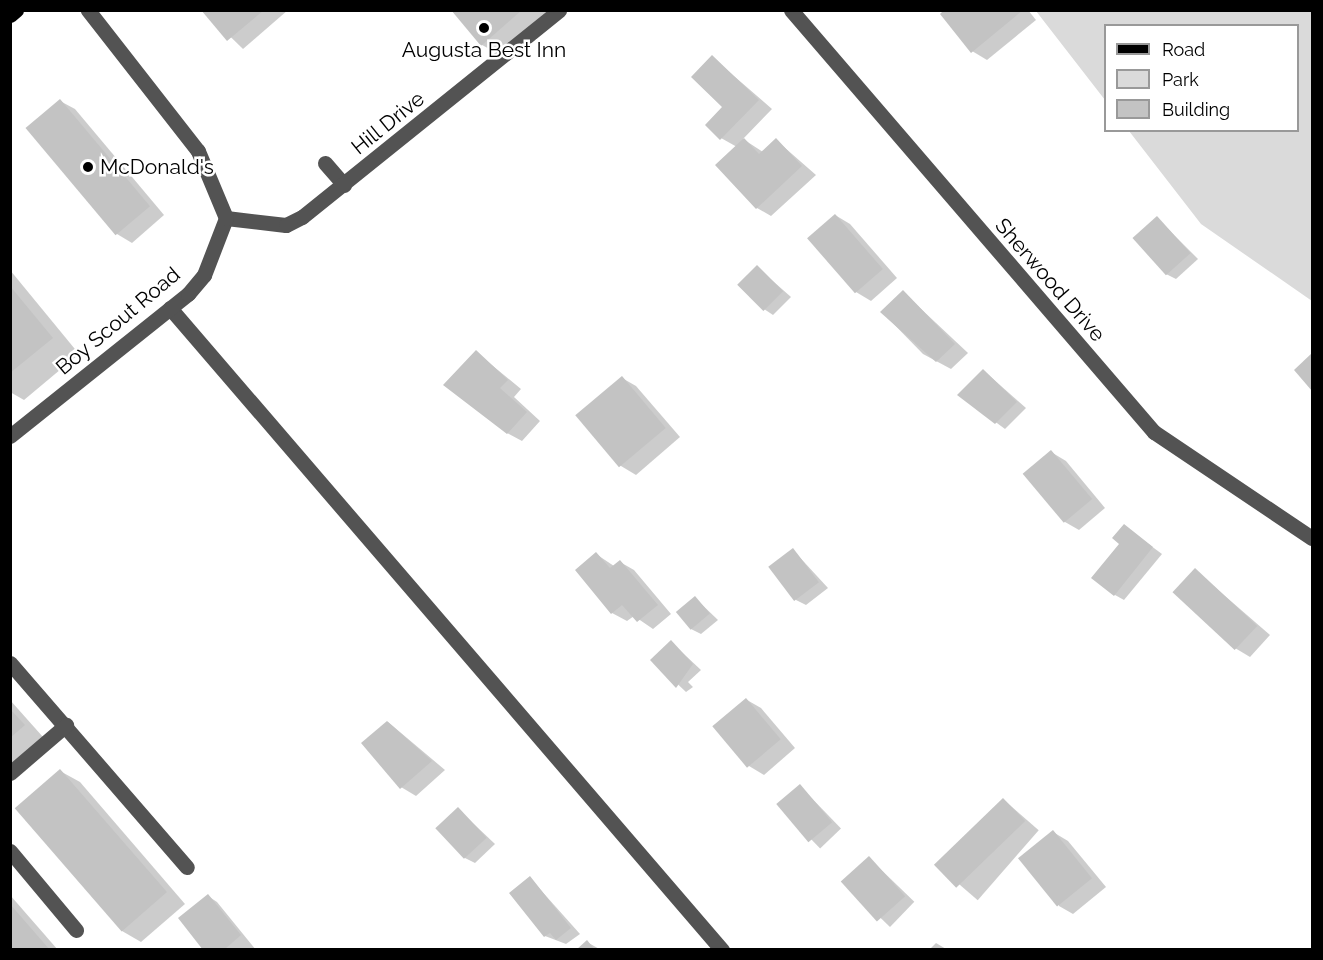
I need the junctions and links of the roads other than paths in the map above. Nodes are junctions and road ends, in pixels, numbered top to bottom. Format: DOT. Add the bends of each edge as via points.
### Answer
graph roads {
  1 [pos="16,10"];
  2 [pos="88,10"];
  3 [pos="559,10"];
  4 [pos="791,10"];
  5 [pos="10,15"];
  6 [pos="325,163"];
  7 [pos="344,185"];
  8 [pos="226,218"];
  9 [pos="170,308"];
  10 [pos="10,436"];
  11 [pos="1312,538"];
  12 [pos="10,663"];
  13 [pos="66,725"];
  14 [pos="10,773"];
  15 [pos="10,851"];
  16 [pos="188,867"];
  17 [pos="76,930"];
  18 [pos="722,950"];
  1 -- 5 [label="main road"];
  2 -- 8 [label="street" via="198,151"];
  3 -- 7 [label="street, Hill Drive"];
  4 -- 11 [label="street, Sherwood Drive" via="1154,432"];
  6 -- 7 [label="street"];
  7 -- 8 [label="street, Hill Drive" via="286,225"];
  8 -- 9 [label="street, Boy Scout Road" via="204,275"];
  9 -- 10 [label="street, Boy Scout Road"];
  9 -- 18 [label="street"];
  12 -- 13 [label="street"];
  13 -- 14 [label="street"];
  13 -- 16 [label="street"];
  15 -- 17 [label="street"];
}
